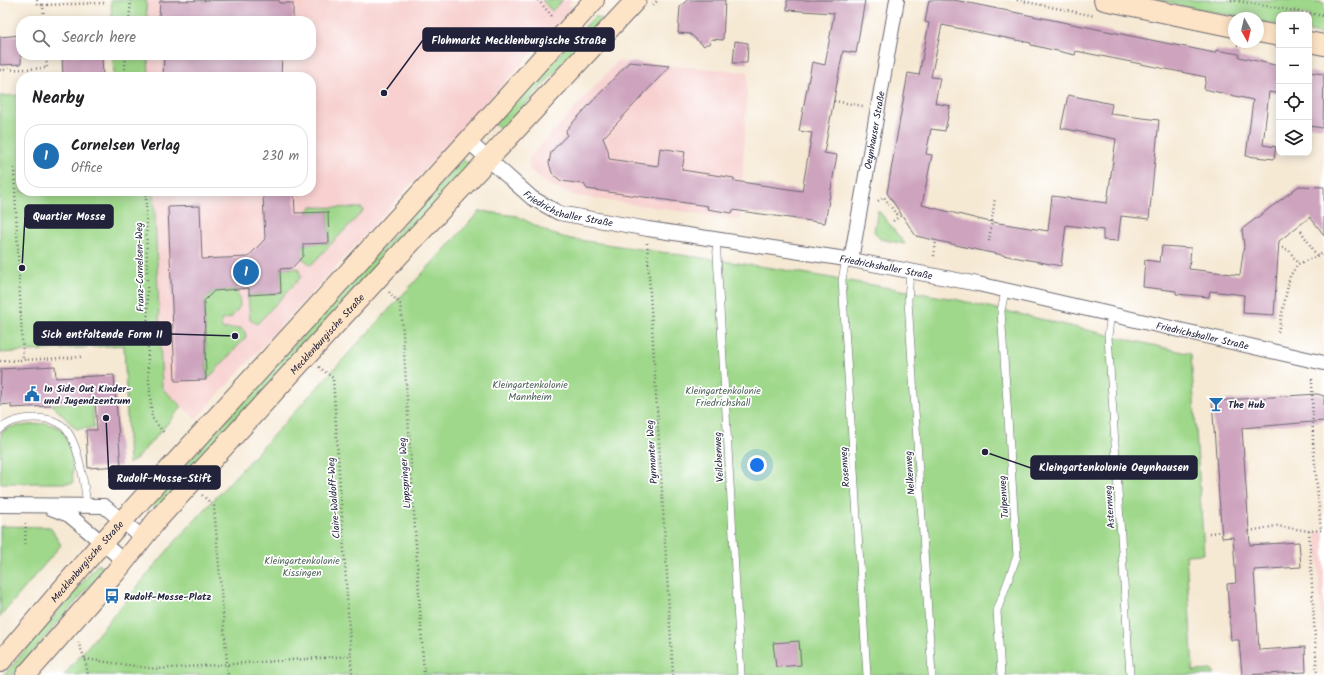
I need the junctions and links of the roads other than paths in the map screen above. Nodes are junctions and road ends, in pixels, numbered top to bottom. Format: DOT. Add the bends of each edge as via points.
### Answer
graph roads {
  1 [pos="594,0"];
  2 [pos="636,0"];
  3 [pos="897,0"];
  4 [pos="1104,0"];
  5 [pos="1228,26"];
  6 [pos="1264,33"];
  7 [pos="1276,35"];
  8 [pos="1312,43"];
  9 [pos="1324,45"];
  10 [pos="468,142"];
  11 [pos="487,159"];
  12 [pos="716,238"];
  13 [pos="848,259"];
  14 [pos="910,271"];
  15 [pos="1005,291"];
  16 [pos="1111,313"];
  17 [pos="1324,362"];
  18 [pos="0,430"];
  19 [pos="87,504"];
  20 [pos="0,505"];
  21 [pos="43,505"];
  22 [pos="123,520"];
  23 [pos="143,538"];
  24 [pos="103,542"];
  25 [pos="124,561"];
  26 [pos="0,662"];
  27 [pos="26,675"];
  28 [pos="741,675"];
  29 [pos="867,675"];
  30 [pos="932,675"];
  31 [pos="1001,675"];
  32 [pos="1130,675"];
  1 -- 10 [label="main road, Mecklenburgische Straße"];
  2 -- 11 [label="main road, Mecklenburgische Straße"];
  3 -- 13 [label="street, Oeynhauser Straße"];
  4 -- 5 [label="main road"];
  6 -- 7 [label="main road"];
  8 -- 9 [label="main road"];
  10 -- 11 [label="street, Friedrichshaller Straße"];
  10 -- 22 [label="main road, Mecklenburgische Straße"];
  11 -- 12 [label="street, Friedrichshaller Straße" via="532,198 559,213"];
  11 -- 23 [label="main road, Mecklenburgische Straße"];
  12 -- 13 [label="street, Friedrichshaller Straße"];
  12 -- 28 [label="lane, Veilchenweg"];
  13 -- 14 [label="street, Friedrichshaller Straße"];
  13 -- 29 [label="lane, Rosenweg" via="842,280"];
  14 -- 15 [label="street, Friedrichshaller Straße"];
  14 -- 30 [label="lane, Nelkenweg" via="908,301"];
  15 -- 16 [label="street, Friedrichshaller Straße"];
  15 -- 31 [label="lane, Tulpenweg" via="1001,311 1017,556 997,611"];
  16 -- 17 [label="street, Friedrichshaller Straße"];
  16 -- 32 [label="lane, Asternweg" via="1108,331"];
  18 -- 19 [label="lane" via="13,422 28,418 48,418 62,425 71,436 85,485"];
  19 -- 21 [label="street"];
  19 -- 22 [label="street" via="104,506"];
  20 -- 21 [label="street"];
  21 -- 24 [label="street" via="69,515"];
  22 -- 23 [label="street"];
  22 -- 24 [label="main road, Mecklenburgische Straße"];
  23 -- 25 [label="main road, Mecklenburgische Straße"];
  24 -- 25 [label="street"];
  24 -- 26 [label="main road, Mecklenburgische Straße"];
  25 -- 27 [label="main road, Mecklenburgische Straße"];
}
